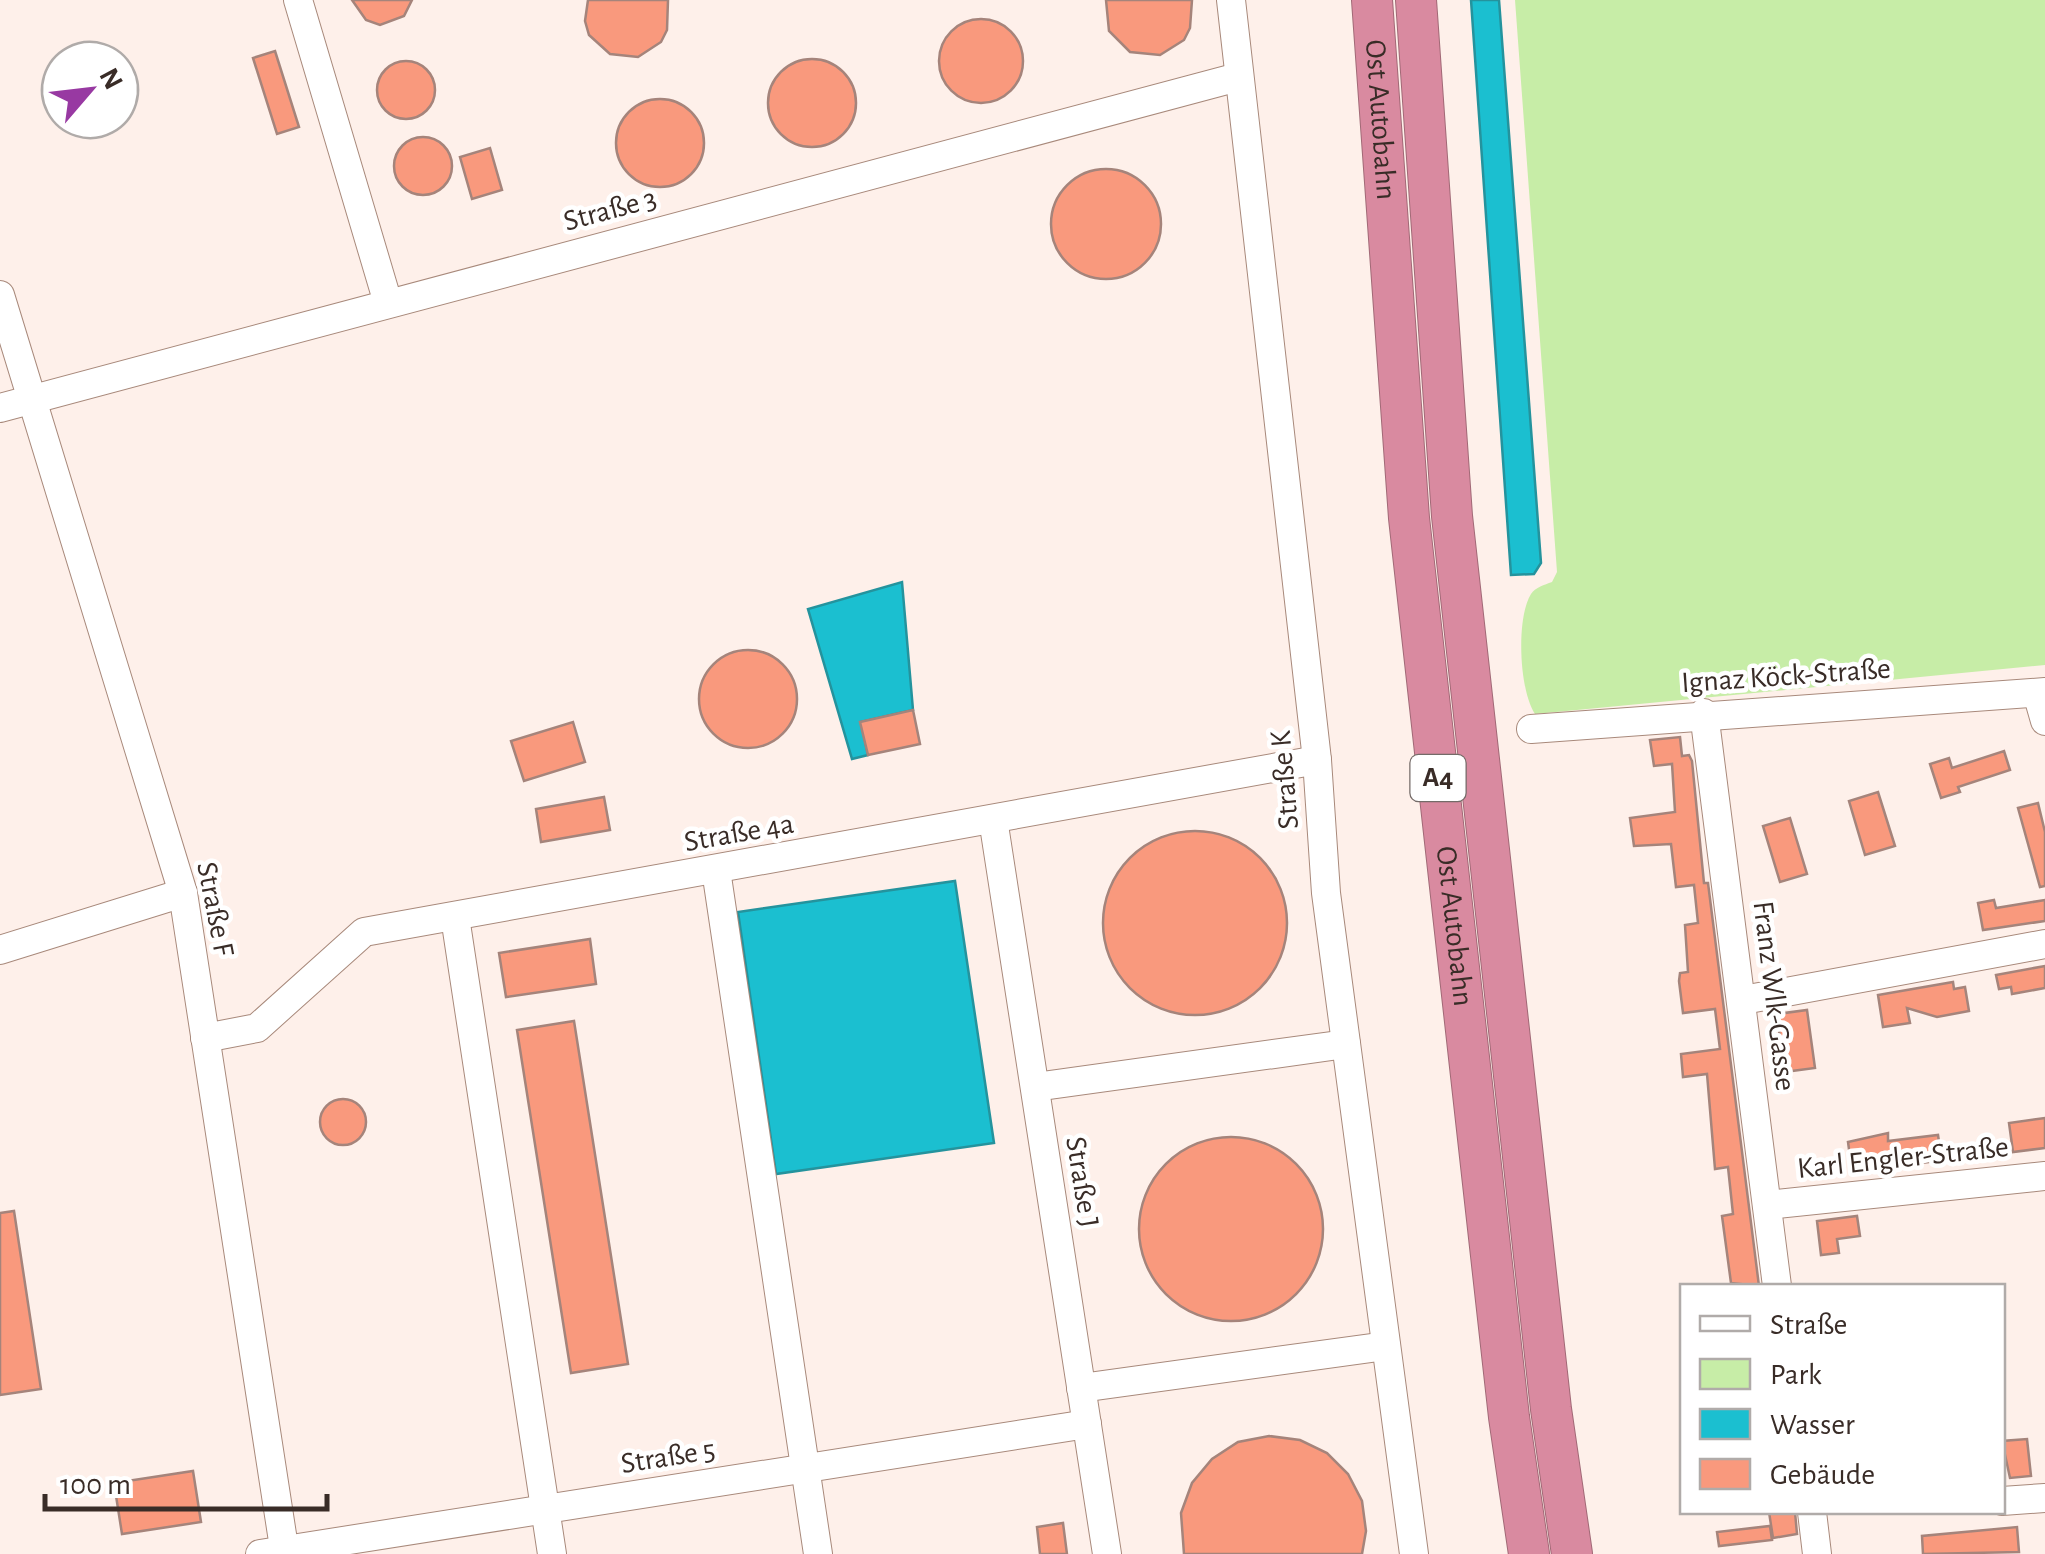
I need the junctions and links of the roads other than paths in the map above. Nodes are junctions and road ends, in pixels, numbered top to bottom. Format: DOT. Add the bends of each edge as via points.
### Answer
graph roads {
  1 [pos="298,0"];
  2 [pos="1231,0"];
  3 [pos="1372,0"];
  4 [pos="1416,0"];
  5 [pos="1238,77"];
  6 [pos="0,295"];
  7 [pos="388,303"];
  8 [pos="31,398"];
  9 [pos="0,408"];
  10 [pos="2041,692"];
  11 [pos="1704,713"];
  12 [pos="2045,721"];
  13 [pos="1531,729"];
  14 [pos="1318,760"];
  15 [pos="994,820"];
  16 [pos="716,870"];
  17 [pos="183,893"];
  18 [pos="456,917"];
  19 [pos="2045,944"];
  20 [pos="0,950"];
  21 [pos="1743,1000"];
  22 [pos="206,1038"];
  23 [pos="1346,1044"];
  24 [pos="1035,1087"];
  25 [pos="2045,1176"];
  26 [pos="1767,1204"];
  27 [pos="1777,1284"];
  28 [pos="1386,1346"];
  29 [pos="1081,1388"];
  30 [pos="1087,1424"];
  31 [pos="806,1468"];
  32 [pos="2045,1498"];
  33 [pos="2005,1500"];
  34 [pos="545,1509"];
  35 [pos="1812,1514"];
  36 [pos="277,1553"];
  37 [pos="552,1554"];
  38 [pos="818,1554"];
  39 [pos="1107,1554"];
  40 [pos="1414,1554"];
  41 [pos="1529,1554"];
  42 [pos="1572,1554"];
  43 [pos="1817,1554"];
  1 -- 7 [label="street"];
  2 -- 5 [label="street, Straße K"];
  3 -- 41 [label="highway, Ost Autobahn / A4" via="1409,518"];
  4 -- 42 [label="highway, Ost Autobahn / A4" via="1452,516"];
  5 -- 7 [label="street, Straße 3"];
  5 -- 14 [label="street, Straße K"];
  6 -- 8 [label="street, Straße F"];
  7 -- 8 [label="street, Straße 3"];
  8 -- 9 [label="street, Straße 3"];
  8 -- 17 [label="street, Straße F"];
  10 -- 11 [label="street, Ignaz Köck-Straße"];
  10 -- 12 [label="street"];
  11 -- 13 [label="street, Ignaz Köck-Straße"];
  11 -- 21 [label="street, Franz Wlk-Gasse"];
  14 -- 15 [label="street, Straße 4a"];
  14 -- 23 [label="street, Straße K" via="1326,893"];
  15 -- 16 [label="street, Straße 4a"];
  15 -- 24 [label="street, Straße J"];
  16 -- 18 [label="street, Straße 4a"];
  16 -- 31 [label="street"];
  17 -- 20 [label="street"];
  17 -- 22 [label="street, Straße F"];
  18 -- 22 [label="street, Straße 4a" via="364,932 257,1028"];
  18 -- 34 [label="street"];
  19 -- 21 [label="street"];
  21 -- 26 [label="street, Franz Wlk-Gasse"];
  22 -- 36 [label="street, Straße F"];
  23 -- 24 [label="street"];
  23 -- 28 [label="street, Straße K"];
  24 -- 29 [label="street, Straße J"];
  25 -- 26 [label="street, Karl Engler-Straße"];
  26 -- 27 [label="street, Franz Wlk-Gasse"];
  28 -- 29 [label="street"];
  28 -- 40 [label="street, Straße K"];
  29 -- 30 [label="street, Straße J"];
  30 -- 31 [label="street, Straße 5"];
  30 -- 39 [label="street, Straße J"];
  31 -- 34 [label="street, Straße 5"];
  31 -- 38 [label="street"];
  32 -- 33 [label="street"];
  34 -- 36 [label="street, Straße 5"];
  34 -- 37 [label="street"];
  35 -- 43 [label="street"];
}
